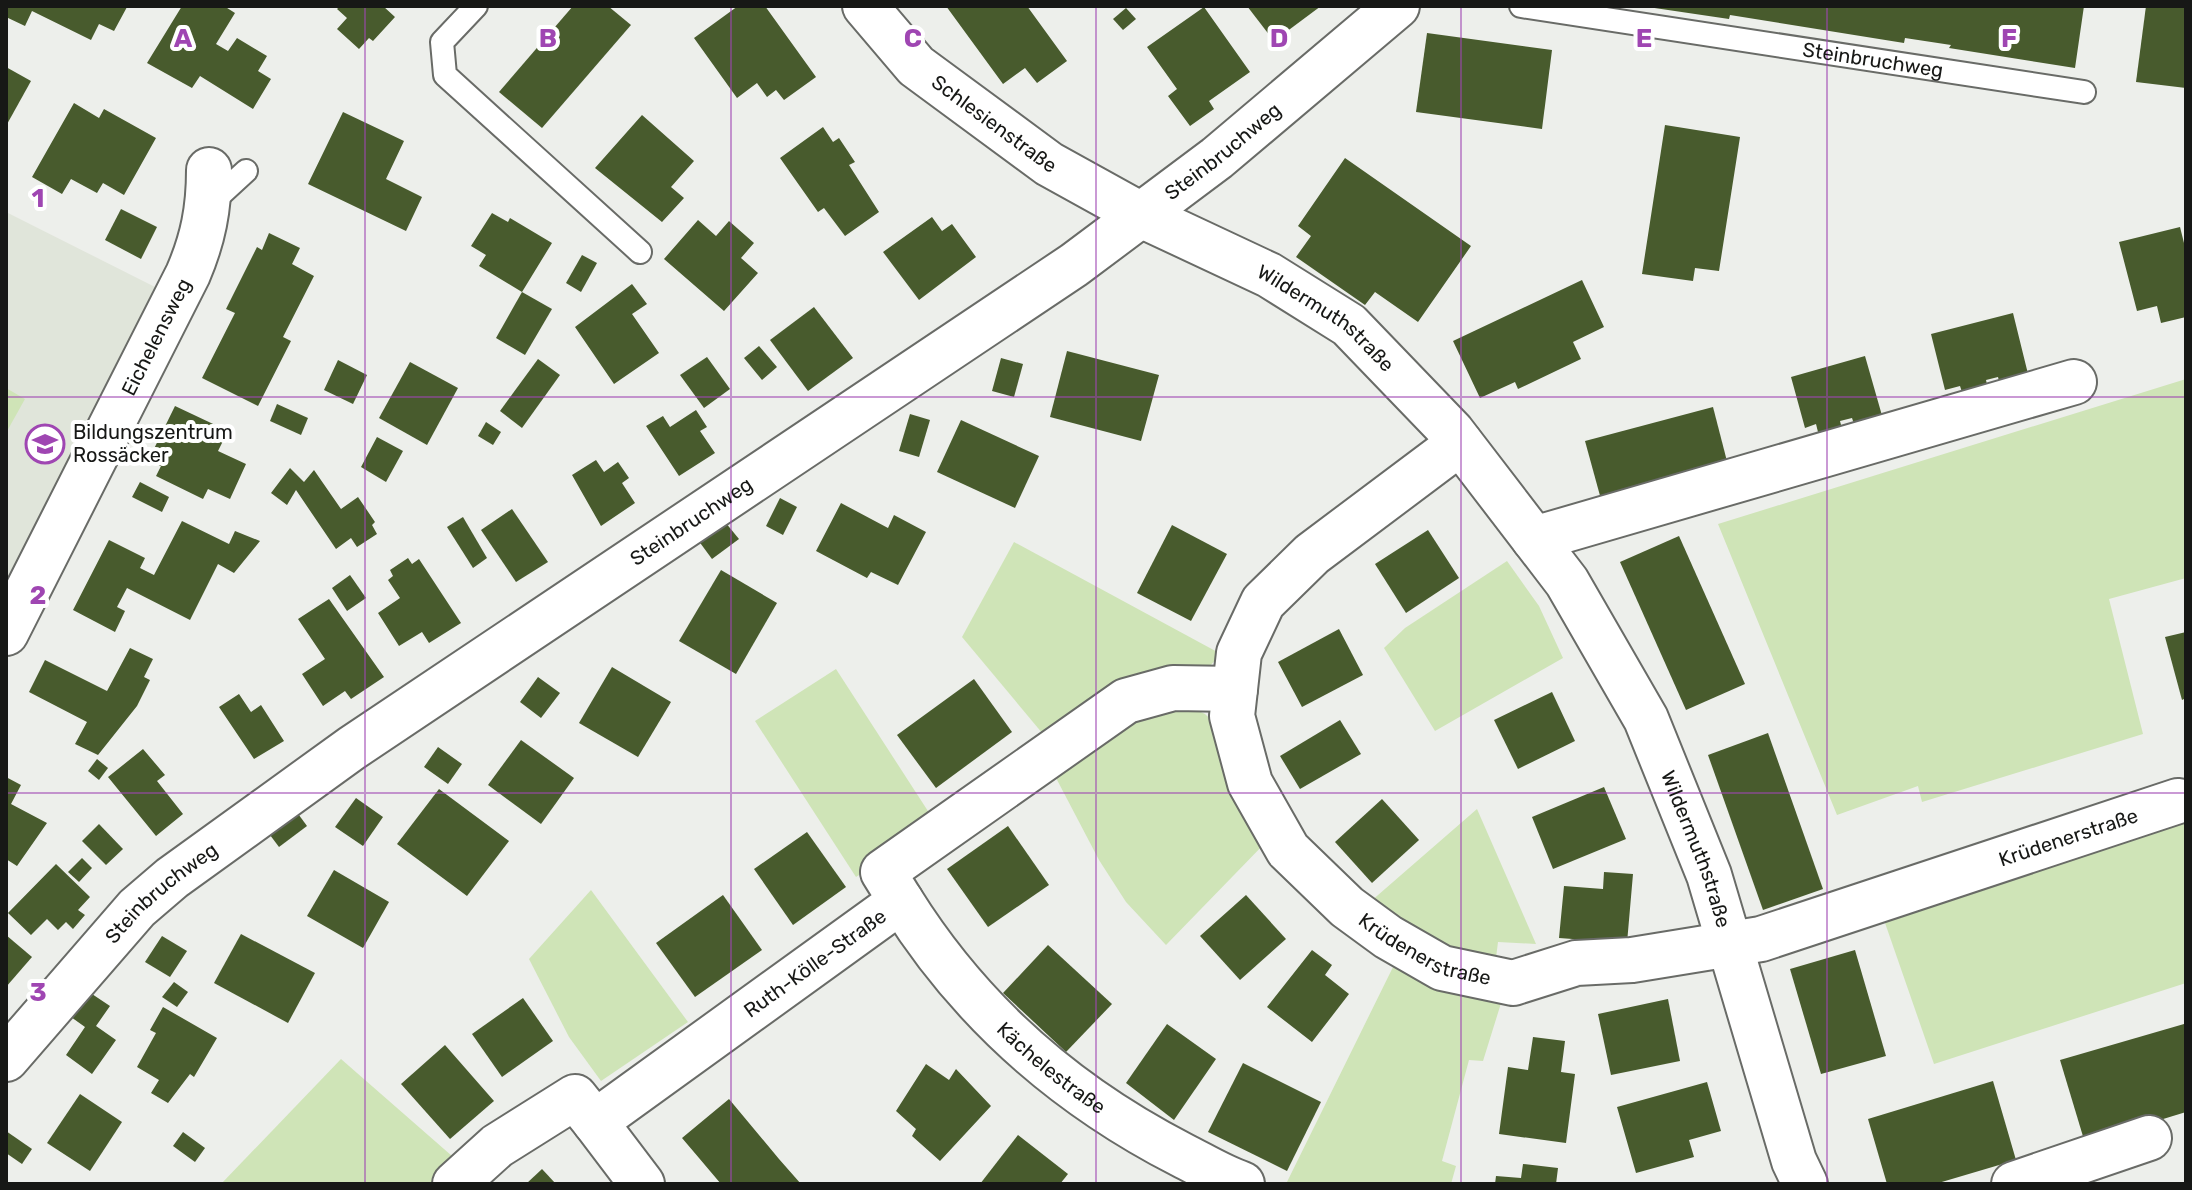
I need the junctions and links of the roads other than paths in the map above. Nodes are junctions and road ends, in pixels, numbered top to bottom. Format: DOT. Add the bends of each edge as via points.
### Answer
graph roads {
  1 [pos="476,6"];
  2 [pos="865,6"];
  3 [pos="1397,6"];
  4 [pos="1521,6"];
  5 [pos="2084,92"];
  6 [pos="221,182"];
  7 [pos="1143,216"];
  8 [pos="640,252"];
  9 [pos="2074,382"];
  10 [pos="1460,443"];
  11 [pos="1534,539"];
  12 [pos="6,633"];
  13 [pos="1235,689"];
  14 [pos="2178,801"];
  15 [pos="901,901"];
  16 [pos="1730,945"];
  17 [pos="6,1059"];
  18 [pos="595,1122"];
  19 [pos="2149,1138"];
  20 [pos="455,1184"];
  21 [pos="642,1184"];
  22 [pos="1242,1184"];
  23 [pos="1805,1184"];
  24 [pos="2014,1184"];
  1 -- 8 [label="lane" via="442,42 445,75"];
  2 -- 7 [label="street, Schlesienstraße" via="916,66 956,98 1049,164"];
  3 -- 7 [label="street, Steinbruchweg"];
  4 -- 5 [label="lane, Steinbruchweg"];
  6 -- 12 [label="street, Eichelensweg" via="188,274"];
  7 -- 10 [label="street, Wildermuthstraße" via="1269,275 1349,325"];
  7 -- 17 [label="street, Steinbruchweg" via="352,748 172,878 137,908"];
  9 -- 11 [label="street"];
  10 -- 11 [label="street, Wildermuthstraße"];
  10 -- 13 [label="street, Krüdenerstraße" via="1312,554 1263,602 1239,653"];
  11 -- 16 [label="street, Wildermuthstraße" via="1567,582 1646,719 1709,875"];
  13 -- 15 [label="street, Ruth-Kölle-Straße" via="1149,692 1111,710 883,872"];
  13 -- 16 [label="street, Krüdenerstraße" via="1232,716 1250,783 1288,850 1347,907 1442,968 1513,983 1576,963"];
  14 -- 16 [label="street, Krüdenerstraße"];
  15 -- 18 [label="street, Ruth-Kölle-Straße"];
  15 -- 22 [label="street, Kächelestraße" via="935,955 997,1026 1051,1072 1142,1134"];
  16 -- 23 [label="street, Wildermuthstraße"];
  18 -- 20 [label="street" via="575,1097 497,1146"];
  18 -- 21 [label="street"];
  19 -- 24 [label="street"];
}
